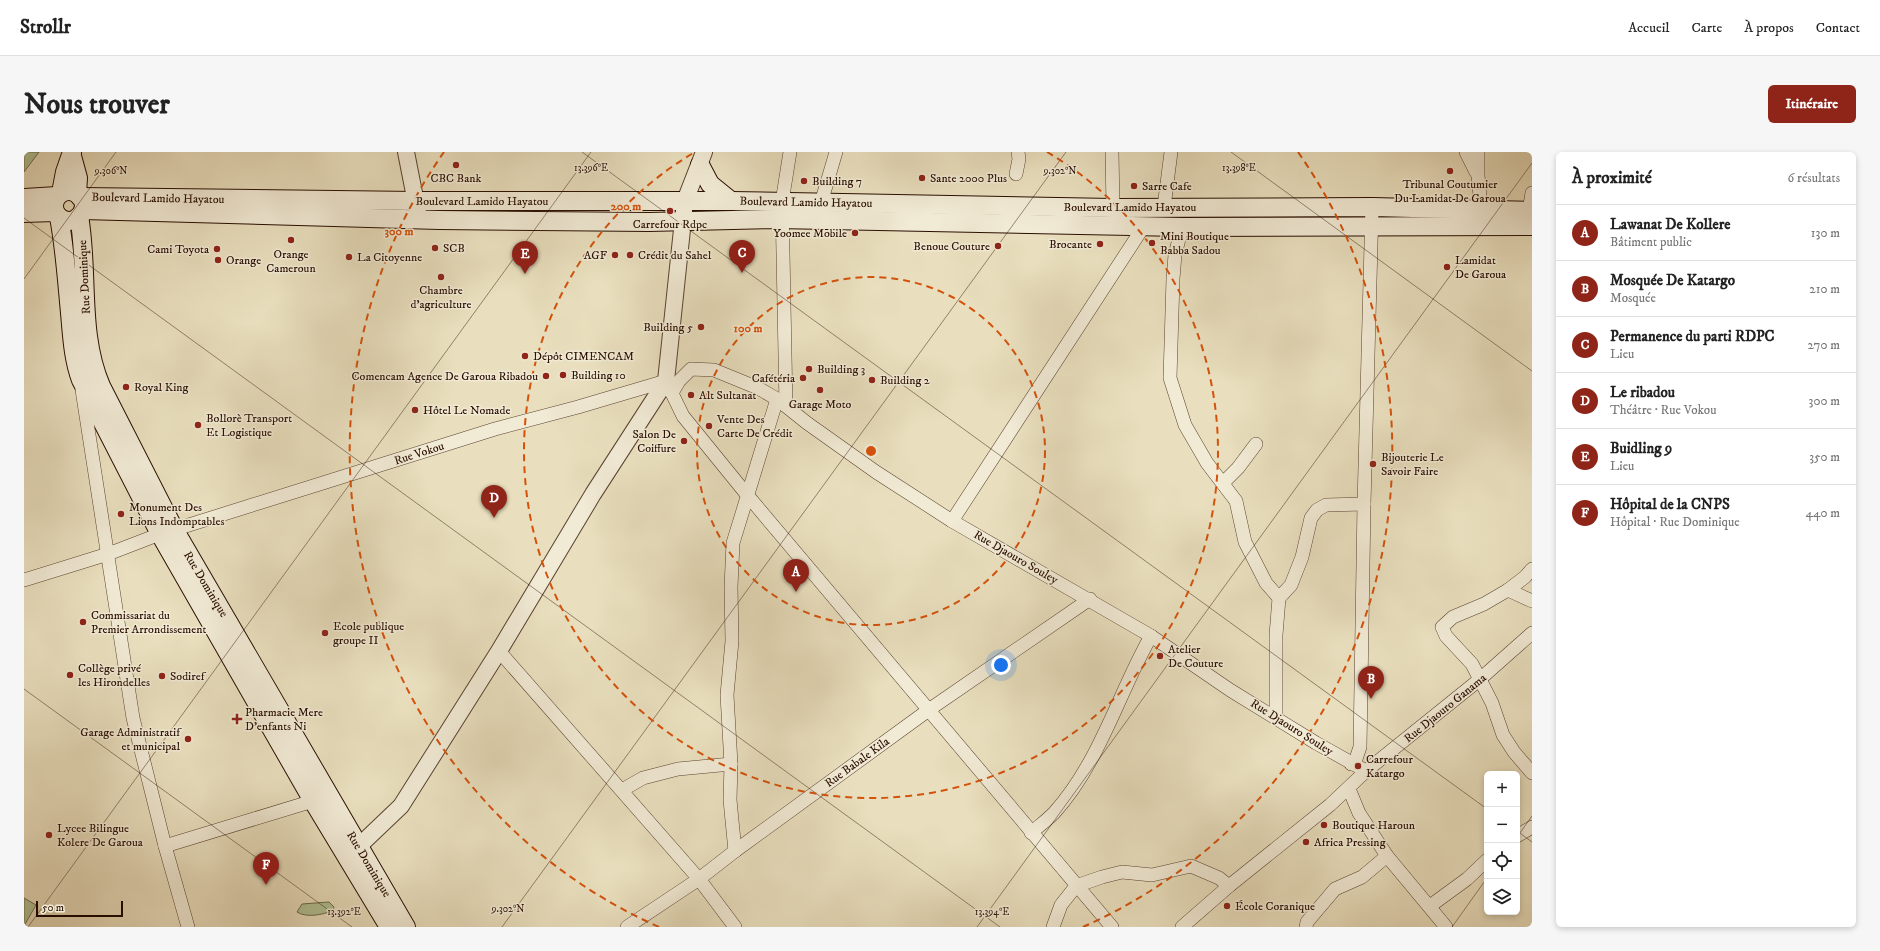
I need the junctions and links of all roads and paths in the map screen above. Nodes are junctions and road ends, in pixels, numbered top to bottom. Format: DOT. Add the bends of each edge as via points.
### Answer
graph roads {
  1 [pos="406,152"];
  2 [pos="790,152"];
  3 [pos="836,152"];
  4 [pos="1018,152"];
  5 [pos="1112,152"];
  6 [pos="1171,152"];
  7 [pos="1466,152"];
  8 [pos="1478,152"];
  9 [pos="72,154"];
  10 [pos="702,159"];
  11 [pos="1016,174"];
  12 [pos="1478,175"];
  13 [pos="1532,193"];
  14 [pos="24,198"];
  15 [pos="416,201"];
  16 [pos="685,201"];
  17 [pos="730,201"];
  18 [pos="821,203"];
  19 [pos="69,204"];
  20 [pos="1372,207"];
  21 [pos="1113,208"];
  22 [pos="1164,208"];
  23 [pos="783,211"];
  24 [pos="24,213"];
  25 [pos="1005,215"];
  26 [pos="1531,216"];
  27 [pos="1482,217"];
  28 [pos="418,219"];
  29 [pos="683,221"];
  30 [pos="1144,226"];
  31 [pos="1182,227"];
  32 [pos="1372,227"];
  33 [pos="81,380"];
  34 [pos="669,387"];
  35 [pos="782,402"];
  36 [pos="113,426"];
  37 [pos="1256,444"];
  38 [pos="1222,483"];
  39 [pos="748,496"];
  40 [pos="1364,504"];
  41 [pos="952,521"];
  42 [pos="167,531"];
  43 [pos="108,554"];
  44 [pos="1532,569"];
  45 [pos="24,580"];
  46 [pos="1508,590"];
  47 [pos="1279,598"];
  48 [pos="1090,599"];
  49 [pos="1532,601"];
  50 [pos="1532,633"];
  51 [pos="1152,636"];
  52 [pos="499,651"];
  53 [pos="1479,680"];
  54 [pos="930,709"];
  55 [pos="1276,718"];
  56 [pos="731,764"];
  57 [pos="1351,764"];
  58 [pos="1366,771"];
  59 [pos="1532,772"];
  60 [pos="1349,789"];
  61 [pos="327,790"];
  62 [pos="622,790"];
  63 [pos="313,801"];
  64 [pos="1532,827"];
  65 [pos="1031,833"];
  66 [pos="1520,834"];
  67 [pos="165,846"];
  68 [pos="736,850"];
  69 [pos="352,851"];
  70 [pos="1387,856"];
  71 [pos="1484,863"];
  72 [pos="699,879"];
  73 [pos="1076,886"];
  74 [pos="1229,886"];
  75 [pos="1430,906"];
  76 [pos="188,927"];
  77 [pos="389,927"];
  78 [pos="406,927"];
  79 [pos="627,927"];
  80 [pos="735,927"];
  81 [pos="1054,927"];
  82 [pos="1112,927"];
  83 [pos="1182,927"];
  84 [pos="1306,927"];
  85 [pos="1446,927"];
  1 -- 15 [label="street"];
  2 -- 23 [label="street"];
  3 -- 18 [label="street"];
  4 -- 11 [label="street"];
  5 -- 21 [label="street"];
  6 -- 22 [label="street"];
  7 -- 12 [label="street"];
  8 -- 12 [label="street"];
  9 -- 19 [label="main road" via="78,178"];
  10 -- 16 [label="street"];
  10 -- 17 [label="main road" via="710,184"];
  12 -- 27 [label="street"];
  13 -- 26 [label="street"];
  14 -- 19 [label="main road, Boulevard Lamido Hayatou"];
  15 -- 16 [label="main road, Boulevard Lamido Hayatou"];
  15 -- 19 [label="main road, Boulevard Lamido Hayatou"];
  15 -- 28 [label="street"];
  16 -- 17 [label="main road, Boulevard Lamido Hayatou"];
  16 -- 29 [label="street"];
  17 -- 23 [label="main road, Boulevard Lamido Hayatou"];
  18 -- 23 [label="main road, Boulevard Lamido Hayatou"];
  18 -- 25 [label="main road, Boulevard Lamido Hayatou"];
  19 -- 24 [label="main road, Boulevard Lamido Hayatou"];
  19 -- 28 [label="main road, Boulevard Lamido Hayatou"];
  19 -- 33 [label="main road, Rue Dominique" via="64,247 76,367"];
  19 -- 36 [label="main road, Rue Dominique" via="88,346"];
  20 -- 22 [label="main road, Boulevard Lamido Hayatou"];
  20 -- 27 [label="main road, Boulevard Lamido Hayatou"];
  20 -- 32 [label="street"];
  21 -- 22 [label="main road, Boulevard Lamido Hayatou"];
  21 -- 25 [label="main road, Boulevard Lamido Hayatou"];
  23 -- 25 [label="main road, Boulevard Lamido Hayatou"];
  23 -- 29 [label="main road, Boulevard Lamido Hayatou"];
  23 -- 35 [label="street"];
  25 -- 30 [label="main road, Boulevard Lamido Hayatou"];
  26 -- 27 [label="main road, Boulevard Lamido Hayatou"];
  27 -- 32 [label="main road, Boulevard Lamido Hayatou"];
  28 -- 29 [label="main road, Boulevard Lamido Hayatou"];
  29 -- 34 [label="street"];
  30 -- 31 [label="main road, Boulevard Lamido Hayatou"];
  30 -- 41 [label="street"];
  31 -- 32 [label="main road, Boulevard Lamido Hayatou"];
  31 -- 38 [label="street" via="1173,279 1170,378 1184,425"];
  32 -- 40 [label="street"];
  33 -- 36 [label="main road, Rue Dominique"];
  33 -- 43 [label="street"];
  34 -- 35 [label="street, Rue Djaouro Souley" via="691,369 714,370 758,388"];
  34 -- 39 [label="street" via="684,416"];
  34 -- 42 [label="street, Rue Vokou" via="495,429"];
  34 -- 52 [label="street" via="593,494"];
  35 -- 39 [label="street"];
  35 -- 41 [label="street, Rue Djaouro Souley" via="876,472"];
  36 -- 42 [label="main road, Rue Dominique"];
  37 -- 38 [label="street" via="1238,468"];
  38 -- 47 [label="street" via="1236,501 1245,542 1266,583"];
  39 -- 54 [label="street"];
  39 -- 56 [label="street" via="733,543 732,641 726,695"];
  40 -- 47 [label="street" via="1326,505 1317,510 1311,518 1302,557 1291,585"];
  40 -- 57 [label="street" via="1360,747 1356,759"];
  41 -- 48 [label="street, Rue Djaouro Souley"];
  42 -- 43 [label="street, Rue Vokou"];
  42 -- 61 [label="main road, Rue Dominique"];
  42 -- 63 [label="main road, Rue Dominique"];
  43 -- 45 [label="street, Rue Vokou"];
  43 -- 67 [label="street" via="133,718"];
  44 -- 46 [label="street"];
  46 -- 49 [label="street"];
  46 -- 53 [label="street" via="1453,617 1442,627 1446,636 1472,664"];
  47 -- 55 [label="street"];
  48 -- 51 [label="street, Rue Djaouro Souley"];
  48 -- 54 [label="street, Rue Babale Kila"];
  50 -- 53 [label="street, Rue Djaouro Ganama"];
  51 -- 55 [label="street, Rue Djaouro Souley" via="1230,690"];
  51 -- 65 [label="street" via="1129,676 1118,706 1084,771 1054,813"];
  52 -- 62 [label="street"];
  52 -- 69 [label="street" via="401,806"];
  53 -- 58 [label="street, Rue Djaouro Ganama"];
  53 -- 59 [label="street" via="1492,703 1503,736"];
  54 -- 65 [label="street"];
  54 -- 68 [label="street, Rue Babale Kila"];
  55 -- 57 [label="street, Rue Djaouro Souley"];
  56 -- 62 [label="street" via="678,769 643,778"];
  56 -- 68 [label="street" via="730,800"];
  57 -- 58 [label="street, Rue Djaouro Souley"];
  58 -- 60 [label="street, Rue Djaouro Ganama"];
  60 -- 70 [label="street" via="1359,813"];
  60 -- 74 [label="street, Rue Djaouro Ganama"];
  61 -- 63 [label="street"];
  61 -- 69 [label="main road, Rue Dominique" via="341,818"];
  62 -- 72 [label="street"];
  63 -- 67 [label="street"];
  63 -- 69 [label="main road, Rue Dominique"];
  64 -- 66 [label="street"];
  65 -- 73 [label="street"];
  67 -- 76 [label="street"];
  68 -- 72 [label="street, Rue Babale Kila"];
  69 -- 77 [label="main road, Rue Dominique"];
  69 -- 78 [label="main road, Rue Dominique"];
  70 -- 75 [label="street"];
  70 -- 84 [label="street" via="1362,877 1335,889"];
  71 -- 75 [label="street" via="1462,883"];
  72 -- 79 [label="street, Rue Babale Kila"];
  72 -- 80 [label="street"];
  73 -- 74 [label="street" via="1122,872 1152,875 1191,866"];
  73 -- 81 [label="street" via="1061,906"];
  73 -- 82 [label="street"];
  74 -- 83 [label="street, Rue Djaouro Ganama"];
  75 -- 85 [label="street"];
}
